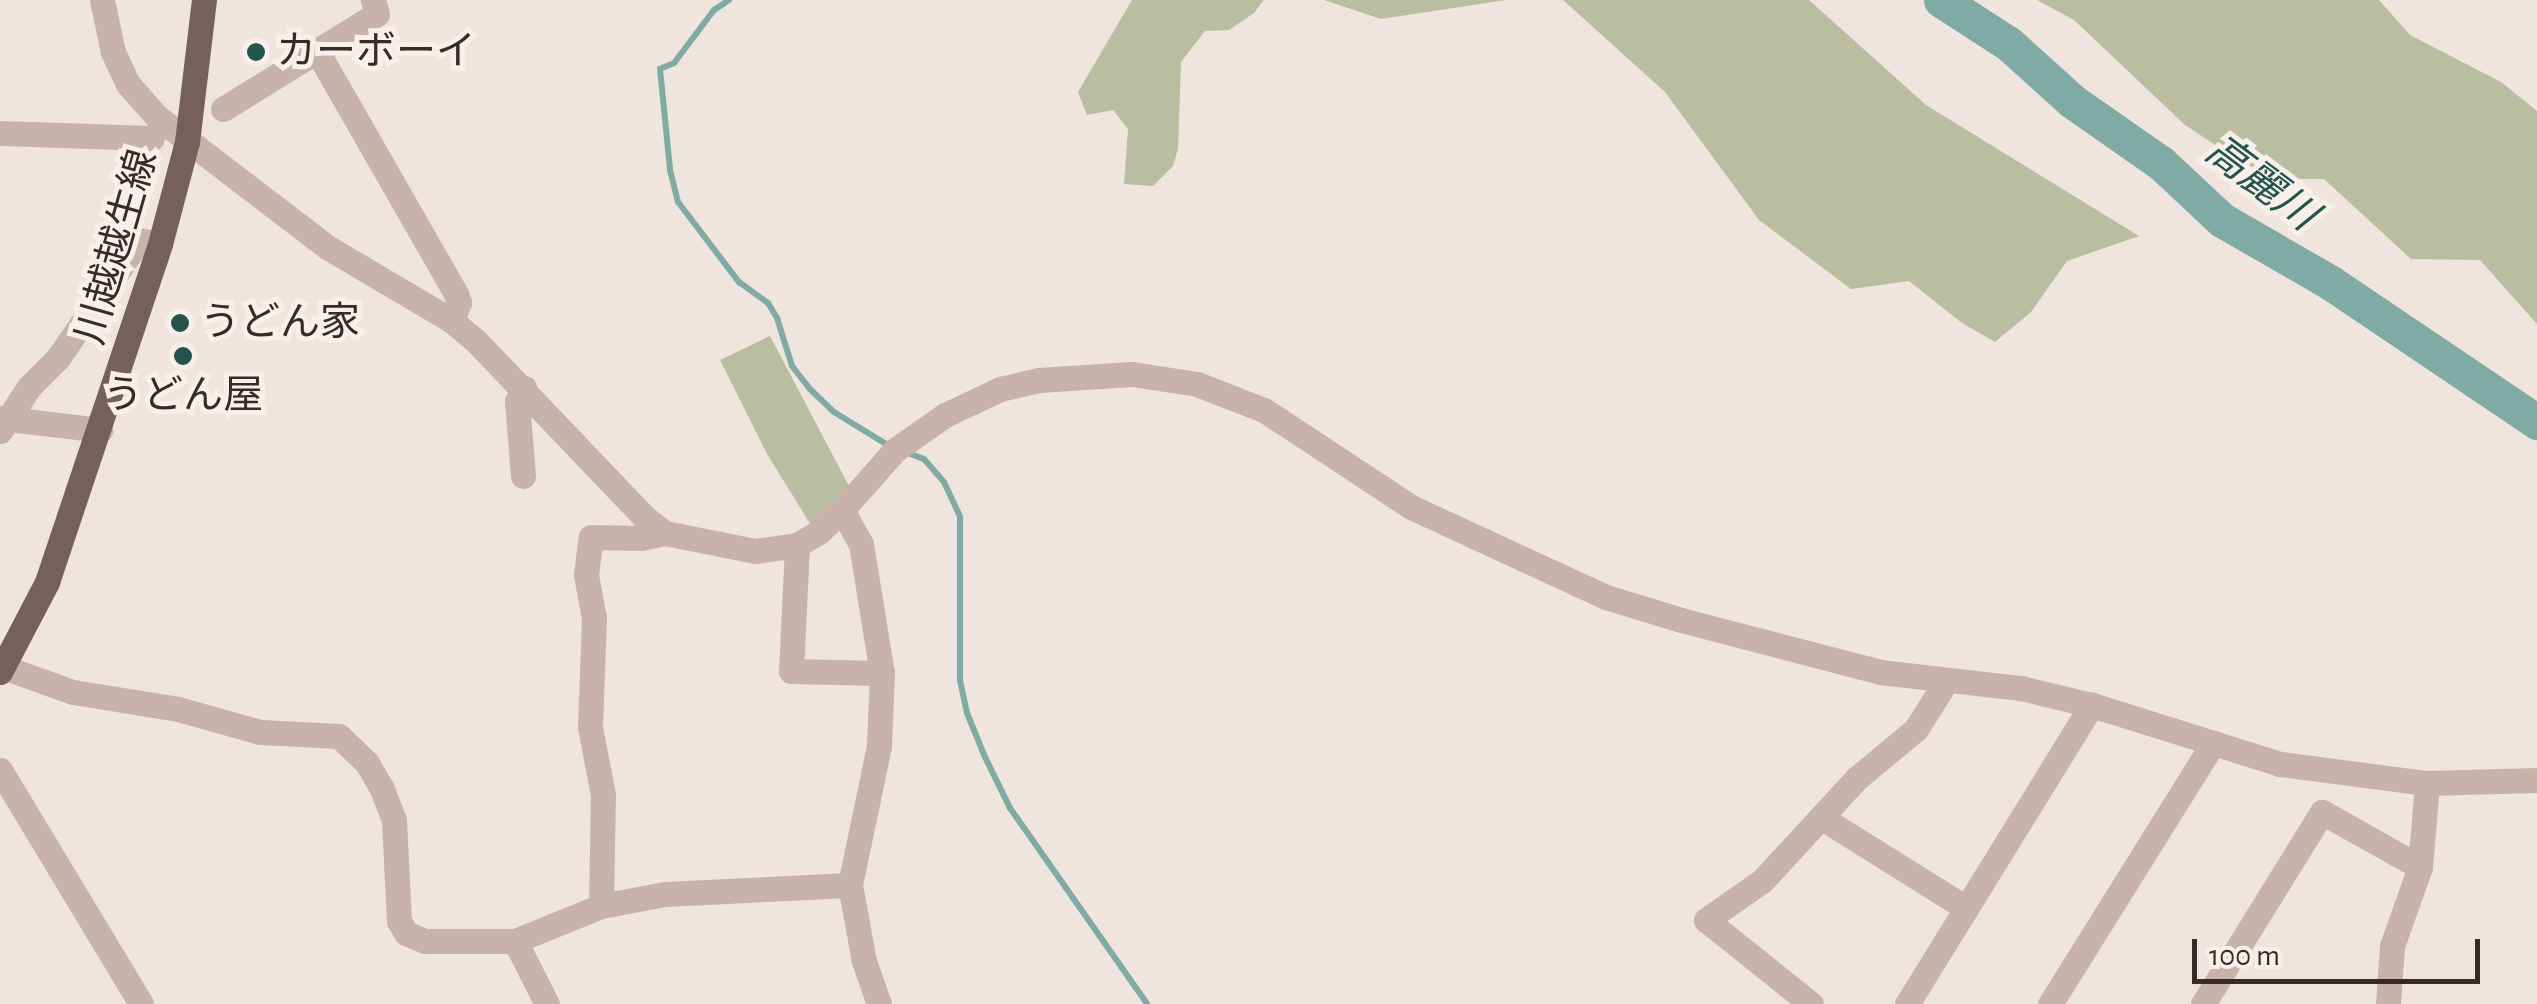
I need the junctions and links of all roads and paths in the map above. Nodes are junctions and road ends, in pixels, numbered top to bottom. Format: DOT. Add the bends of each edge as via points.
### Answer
graph roads {
  1 [pos="102,0"];
  2 [pos="204,0"];
  3 [pos="373,0"];
  4 [pos="317,51"];
  5 [pos="223,108"];
  6 [pos="0,133"];
  7 [pos="152,138"];
  8 [pos="187,142"];
  9 [pos="160,244"];
  10 [pos="452,322"];
  11 [pos="524,388"];
  12 [pos="2,422"];
  13 [pos="100,430"];
  14 [pos="523,476"];
  15 [pos="842,510"];
  16 [pos="665,534"];
  17 [pos="796,544"];
  18 [pos="2,669"];
  19 [pos="882,673"];
  20 [pos="1947,680"];
  21 [pos="2092,704"];
  22 [pos="2213,742"];
  23 [pos="0,770"];
  24 [pos="2537,780"];
  25 [pos="2427,783"];
  26 [pos="1822,818"];
  27 [pos="2420,868"];
  28 [pos="850,885"];
  29 [pos="601,906"];
  30 [pos="1966,908"];
  31 [pos="516,941"];
  32 [pos="141,1004"];
  33 [pos="547,1004"];
  34 [pos="880,1004"];
  35 [pos="1811,1004"];
  36 [pos="1907,1004"];
  37 [pos="2050,1004"];
  38 [pos="2203,1004"];
  39 [pos="2388,1004"];
  1 -- 8 [label="street" via="128,84"];
  2 -- 8 [label="main road, 川越越生線"];
  3 -- 4 [label="street" via="377,14"];
  4 -- 5 [label="street"];
  4 -- 10 [label="street" via="456,294"];
  6 -- 7 [label="street"];
  8 -- 9 [label="main road, 川越越生線"];
  8 -- 10 [label="street" via="327,247"];
  9 -- 12 [label="street" via="138,240 58,358"];
  9 -- 13 [label="main road, 川越越生線"];
  10 -- 11 [label="street"];
  11 -- 14 [label="street" via="517,402"];
  11 -- 16 [label="street"];
  12 -- 13 [label="street"];
  13 -- 18 [label="main road, 川越越生線" via="46,582"];
  15 -- 17 [label="street"];
  15 -- 19 [label="street" via="861,544"];
  15 -- 20 [label="street" via="918,430 1000,389 1039,380 1148,376 1196,384 1264,410 1412,506 1606,597 1880,672"];
  16 -- 17 [label="street" via="755,551"];
  16 -- 29 [label="street" via="590,537 590,727 604,805"];
  17 -- 19 [label="street" via="791,671"];
  18 -- 31 [label="street" via="73,692 260,732 339,736 367,763 394,820 406,933 425,941"];
  19 -- 28 [label="street" via="879,746"];
  20 -- 21 [label="street"];
  20 -- 26 [label="street" via="1916,730 1856,778"];
  21 -- 22 [label="street"];
  21 -- 30 [label="street"];
  22 -- 25 [label="street" via="2280,764"];
  22 -- 37 [label="street"];
  23 -- 32 [label="street"];
  24 -- 25 [label="street"];
  25 -- 27 [label="street"];
  26 -- 30 [label="street"];
  26 -- 35 [label="street" via="1762,881 1706,920"];
  27 -- 38 [label="street" via="2322,812"];
  27 -- 39 [label="street" via="2392,946"];
  28 -- 29 [label="street" via="665,894"];
  28 -- 34 [label="street"];
  29 -- 31 [label="street"];
  30 -- 36 [label="street"];
  31 -- 33 [label="street"];
}
